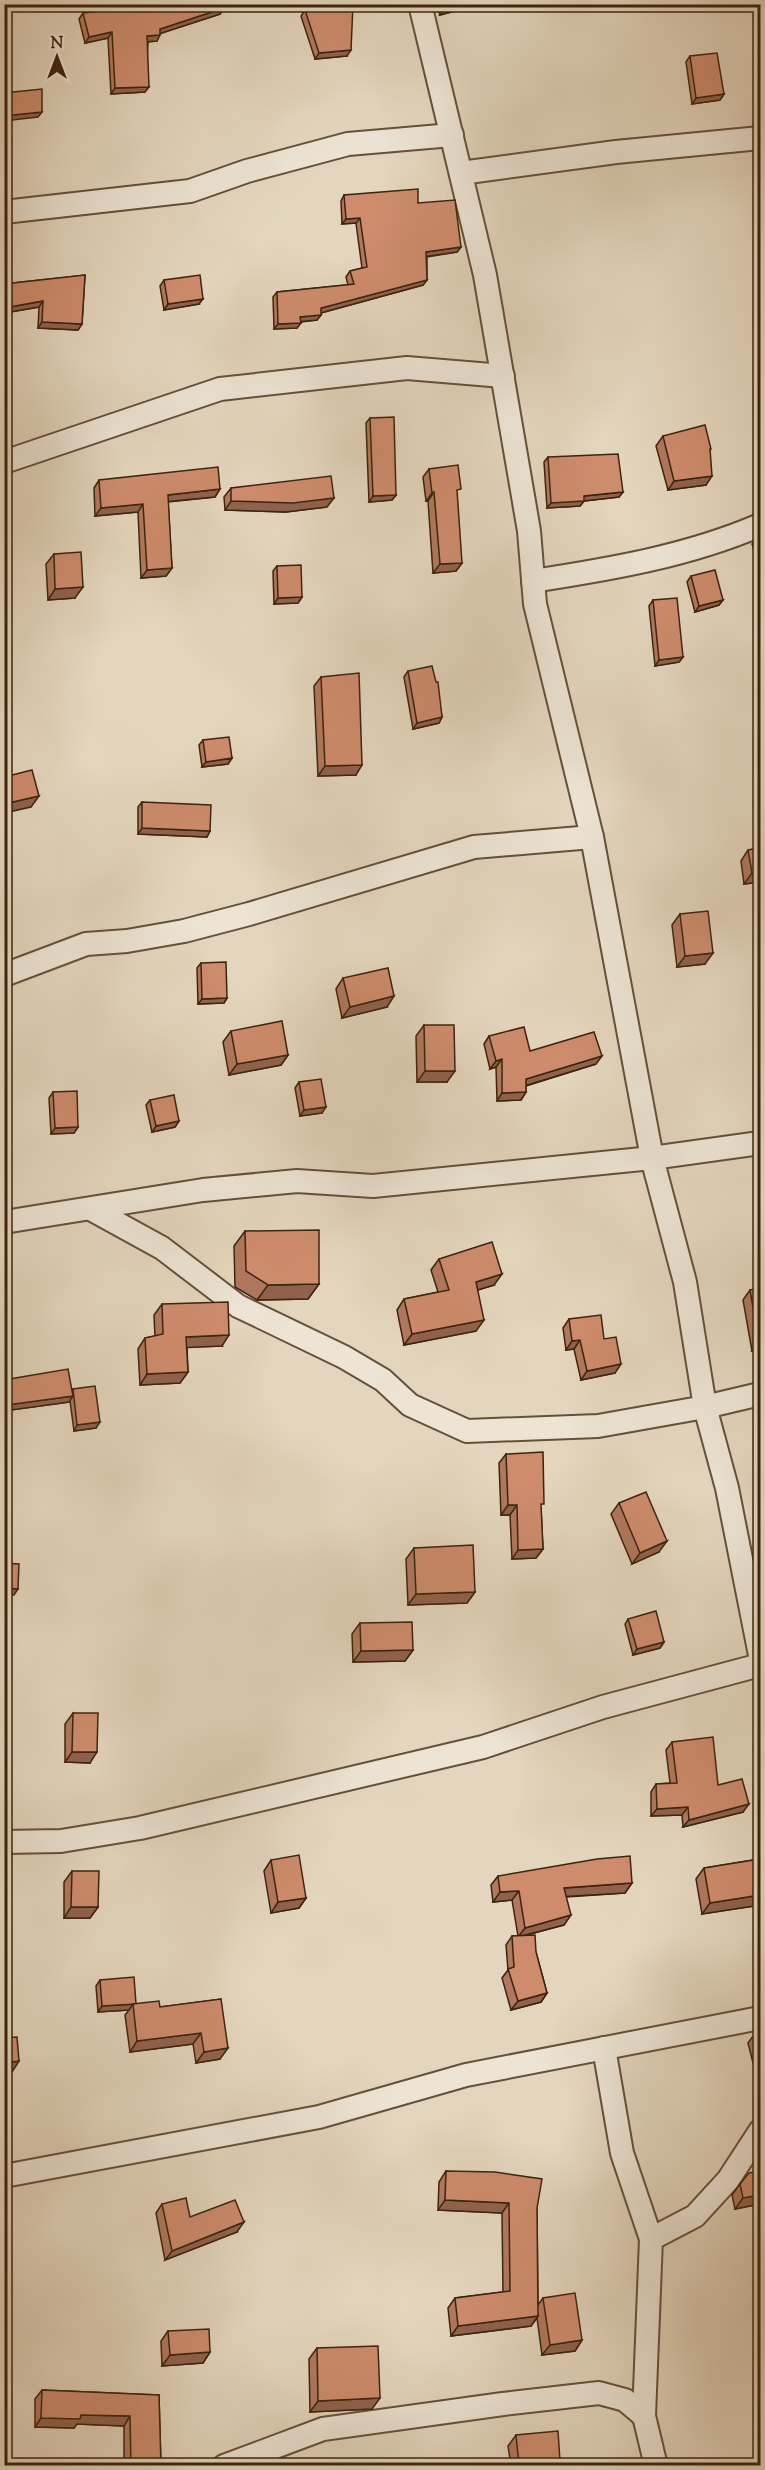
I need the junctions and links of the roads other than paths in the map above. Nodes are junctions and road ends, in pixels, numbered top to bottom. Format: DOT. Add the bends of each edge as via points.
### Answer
graph roads {
  1 [pos="420,4"];
  2 [pos="452,135"];
  3 [pos="760,138"];
  4 [pos="461,173"];
  5 [pos="4,212"];
  6 [pos="503,376"];
  7 [pos="4,462"];
  8 [pos="760,525"];
  9 [pos="533,581"];
  10 [pos="592,837"];
  11 [pos="4,975"];
  12 [pos="760,1143"];
  13 [pos="652,1158"];
  14 [pos="91,1209"];
  15 [pos="4,1222"];
  16 [pos="760,1394"];
  17 [pos="705,1407"];
  18 [pos="754,1590"];
  19 [pos="760,1655"];
  20 [pos="760,1665"];
  21 [pos="4,1842"];
  22 [pos="760,2018"];
  23 [pos="604,2048"];
  24 [pos="760,2131"];
  25 [pos="4,2176"];
  26 [pos="651,2239"];
  27 [pos="644,2416"];
  28 [pos="224,2466"];
  29 [pos="656,2466"];
  1 -- 2 [label="street"];
  2 -- 4 [label="street"];
  2 -- 5 [label="street" via="348,144 190,191"];
  3 -- 4 [label="street"];
  4 -- 6 [label="street" via="485,274"];
  6 -- 7 [label="street" via="407,368 220,389"];
  6 -- 9 [label="street" via="529,531"];
  8 -- 9 [label="street" via="725,540 631,566"];
  9 -- 10 [label="street"];
  10 -- 11 [label="street" via="474,847 184,931 86,944"];
  10 -- 13 [label="street"];
  12 -- 13 [label="street"];
  13 -- 14 [label="street" via="373,1186 297,1181 203,1190"];
  13 -- 17 [label="street" via="685,1282"];
  14 -- 15 [label="street"];
  14 -- 17 [label="street" via="162,1248 238,1306 344,1357 382,1380 410,1405 467,1431 598,1426"];
  16 -- 17 [label="street"];
  17 -- 18 [label="street"];
  18 -- 19 [label="street"];
  20 -- 21 [label="street" via="603,1707 483,1747 151,1825 61,1841"];
  22 -- 23 [label="street"];
  23 -- 25 [label="street" via="466,2075 319,2117"];
  23 -- 26 [label="street" via="622,2153"];
  24 -- 26 [label="street" via="728,2180 695,2216"];
  26 -- 27 [label="street"];
  27 -- 28 [label="street" via="625,2400 599,2394 503,2404 323,2429"];
  27 -- 29 [label="street"];
}
